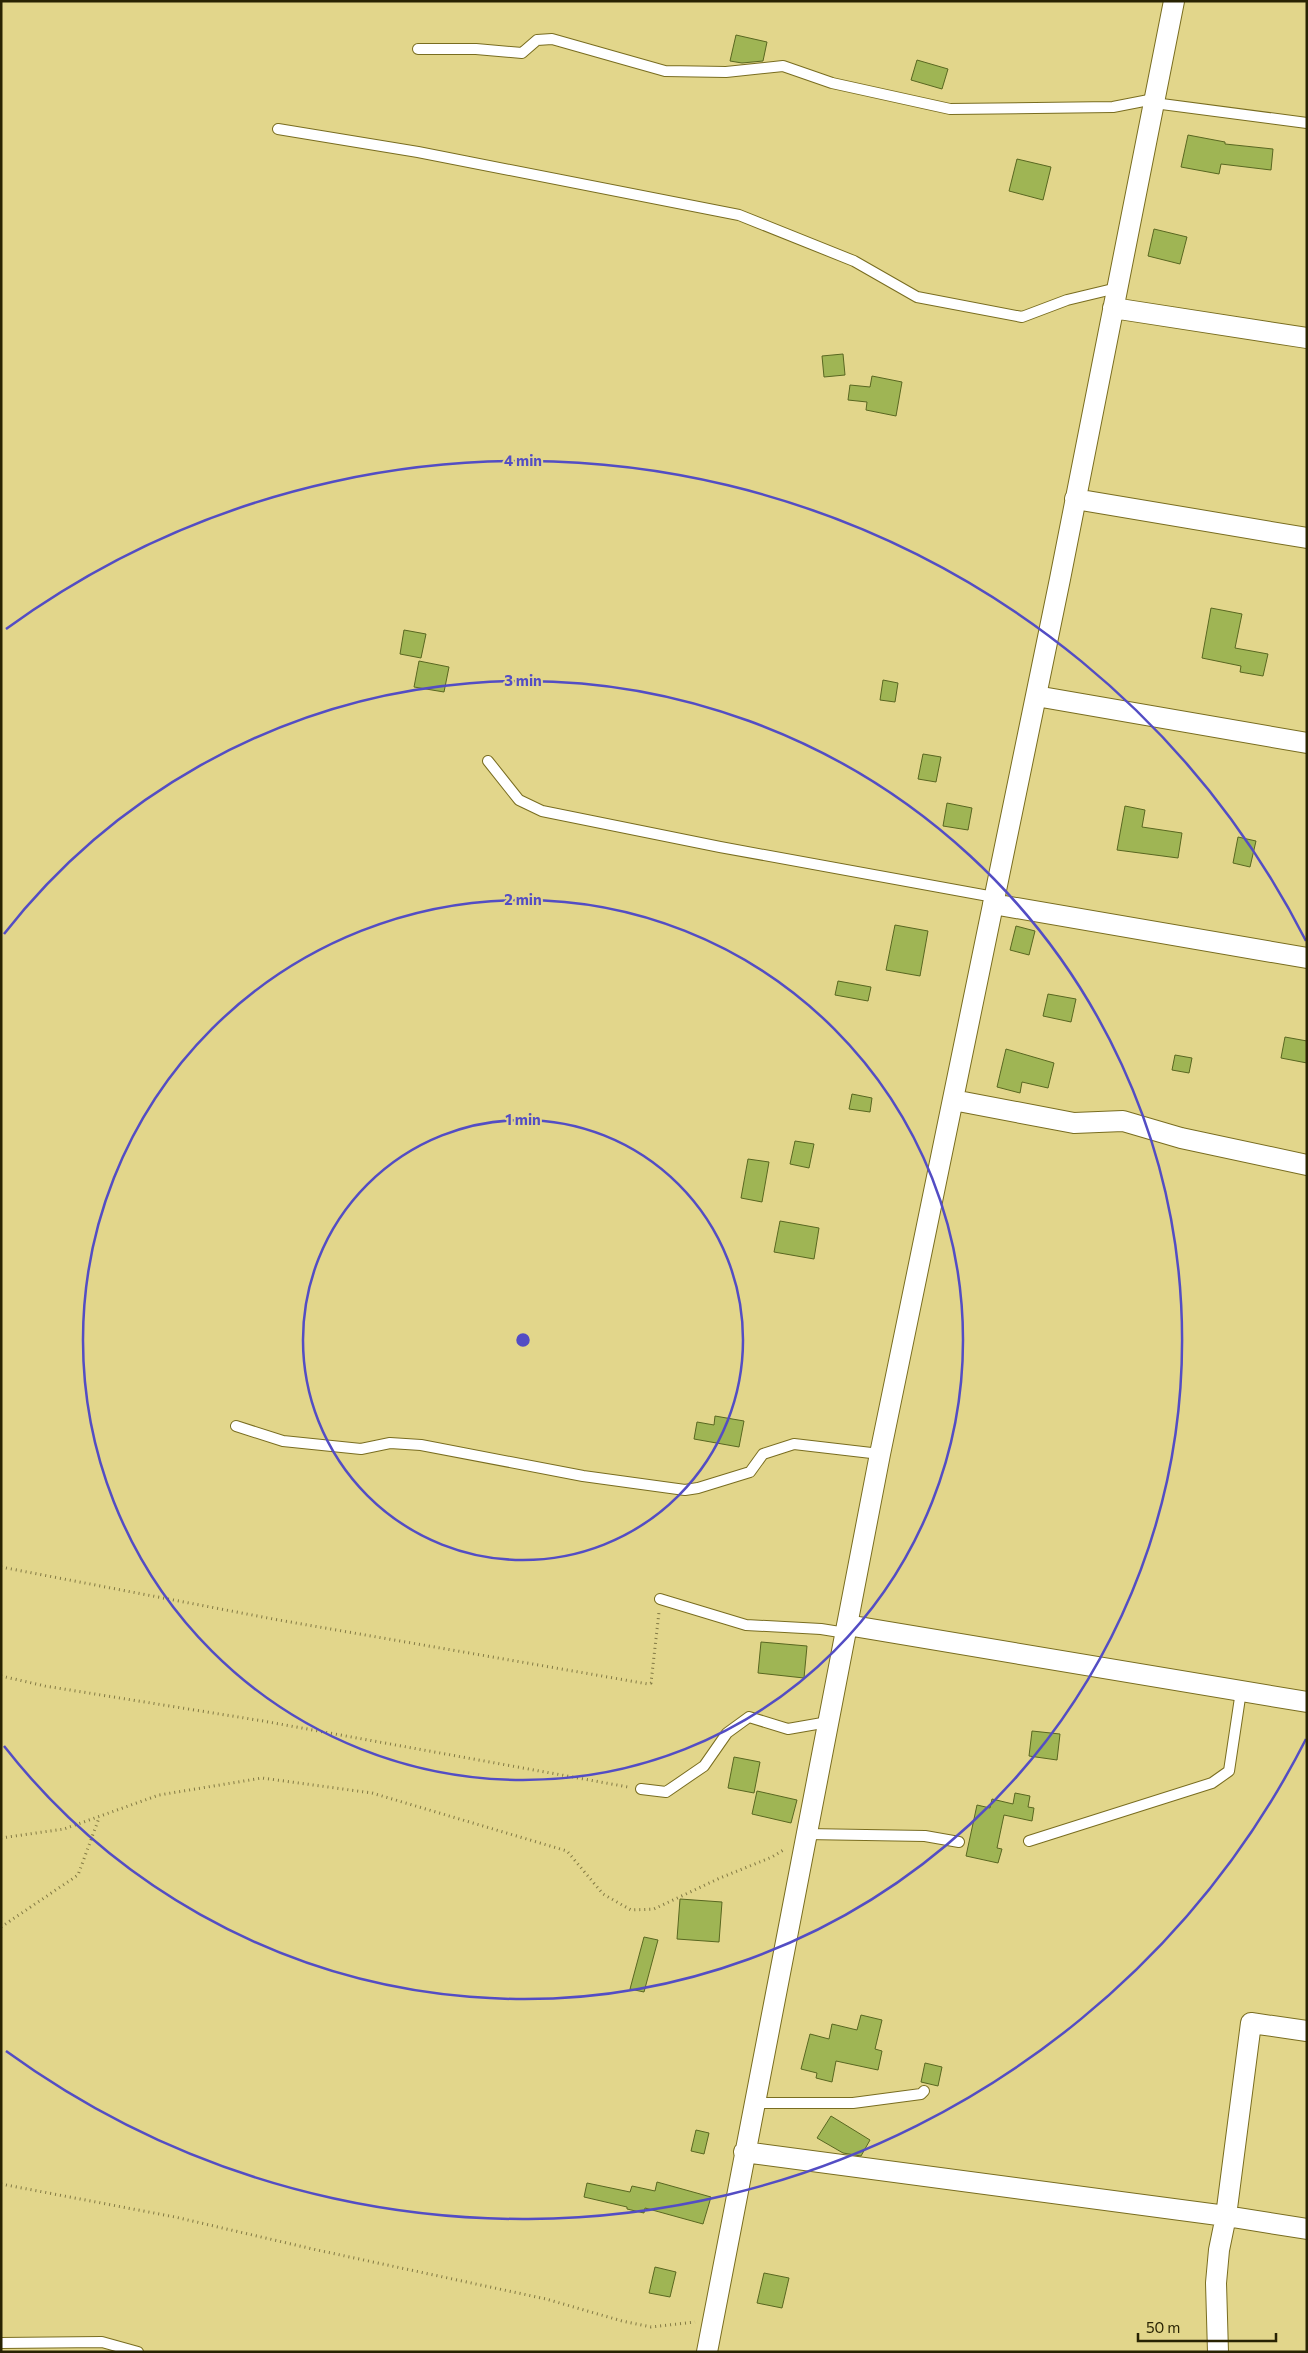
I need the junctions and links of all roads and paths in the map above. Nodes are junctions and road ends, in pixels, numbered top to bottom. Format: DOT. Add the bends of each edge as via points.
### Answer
graph roads {
  1 [pos="1174,1"];
  2 [pos="418,49"];
  3 [pos="1154,101"];
  4 [pos="1307,123"];
  5 [pos="278,129"];
  6 [pos="1117,288"];
  7 [pos="1113,308"];
  8 [pos="1307,338"];
  9 [pos="1076,499"];
  10 [pos="1307,538"];
  11 [pos="1036,696"];
  12 [pos="1307,743"];
  13 [pos="488,761"];
  14 [pos="994,901"];
  15 [pos="1307,958"];
  16 [pos="952,1100"];
  17 [pos="1307,1165"];
  18 [pos="236,1426"];
  19 [pos="880,1454"];
  20 [pos="1,1567"];
  21 [pos="660,1599"];
  22 [pos="846,1629"];
  23 [pos="1,1676"];
  24 [pos="1241,1691"];
  25 [pos="1307,1702"];
  26 [pos="828,1722"];
  27 [pos="641,1789"];
  28 [pos="99,1817"];
  29 [pos="806,1834"];
  30 [pos="1,1838"];
  31 [pos="1029,1841"];
  32 [pos="959,1842"];
  33 [pos="1,1926"];
  34 [pos="1307,2031"];
  35 [pos="924,2090"];
  36 [pos="754,2103"];
  37 [pos="744,2152"];
  38 [pos="1,2184"];
  39 [pos="1226,2216"];
  40 [pos="1307,2229"];
  41 [pos="713,2320"];
  42 [pos="1,2343"];
  43 [pos="138,2352"];
  44 [pos="707,2352"];
  45 [pos="1218,2352"];
  1 -- 3 [label="street"];
  2 -- 3 [label="lane" via="522,53 537,40 552,39 665,71 726,72 783,66 832,83 950,109 1113,107"];
  3 -- 4 [label="lane"];
  3 -- 6 [label="street"];
  5 -- 6 [label="lane" via="418,152 739,215 854,261 917,298 1022,317 1067,300"];
  6 -- 7 [label="street"];
  7 -- 8 [label="street"];
  7 -- 9 [label="street"];
  9 -- 10 [label="street"];
  9 -- 11 [label="street"];
  11 -- 12 [label="street"];
  11 -- 14 [label="street"];
  13 -- 14 [label="lane" via="519,800 542,811"];
  14 -- 15 [label="street"];
  14 -- 16 [label="street"];
  16 -- 17 [label="street" via="1074,1123 1123,1121 1181,1138"];
  16 -- 19 [label="street"];
  18 -- 19 [label="lane" via="283,1441 361,1450 390,1443 421,1445 584,1476 685,1490 750,1472 763,1454 794,1444"];
  19 -- 22 [label="street"];
  20 -- 21 [label="path" via="273,1619 648,1684 651,1683"];
  21 -- 22 [label="lane" via="746,1625"];
  22 -- 24 [label="street"];
  22 -- 26 [label="street"];
  23 -- 27 [label="path"];
  24 -- 25 [label="street"];
  24 -- 31 [label="lane" via="1229,1770 1212,1783"];
  26 -- 27 [label="lane" via="788,1729 749,1718 727,1733 704,1766 666,1792"];
  26 -- 29 [label="street"];
  28 -- 29 [label="path" via="160,1795 262,1778 372,1793 567,1850 603,1894 631,1910 654,1909 772,1857"];
  28 -- 30 [label="path" via="64,1830"];
  28 -- 33 [label="path" via="78,1874"];
  29 -- 32 [label="lane" via="925,1836"];
  29 -- 36 [label="street"];
  34 -- 39 [label="street" via="1251,2023"];
  35 -- 36 [label="lane" via="921,2094 853,2103"];
  36 -- 37 [label="street"];
  37 -- 39 [label="street"];
  37 -- 41 [label="street"];
  38 -- 41 [label="path" via="175,2217 546,2299 651,2327"];
  39 -- 40 [label="street"];
  39 -- 45 [label="street" via="1216,2283"];
  41 -- 44 [label="street"];
  42 -- 43 [label="lane" via="102,2342"];
}
